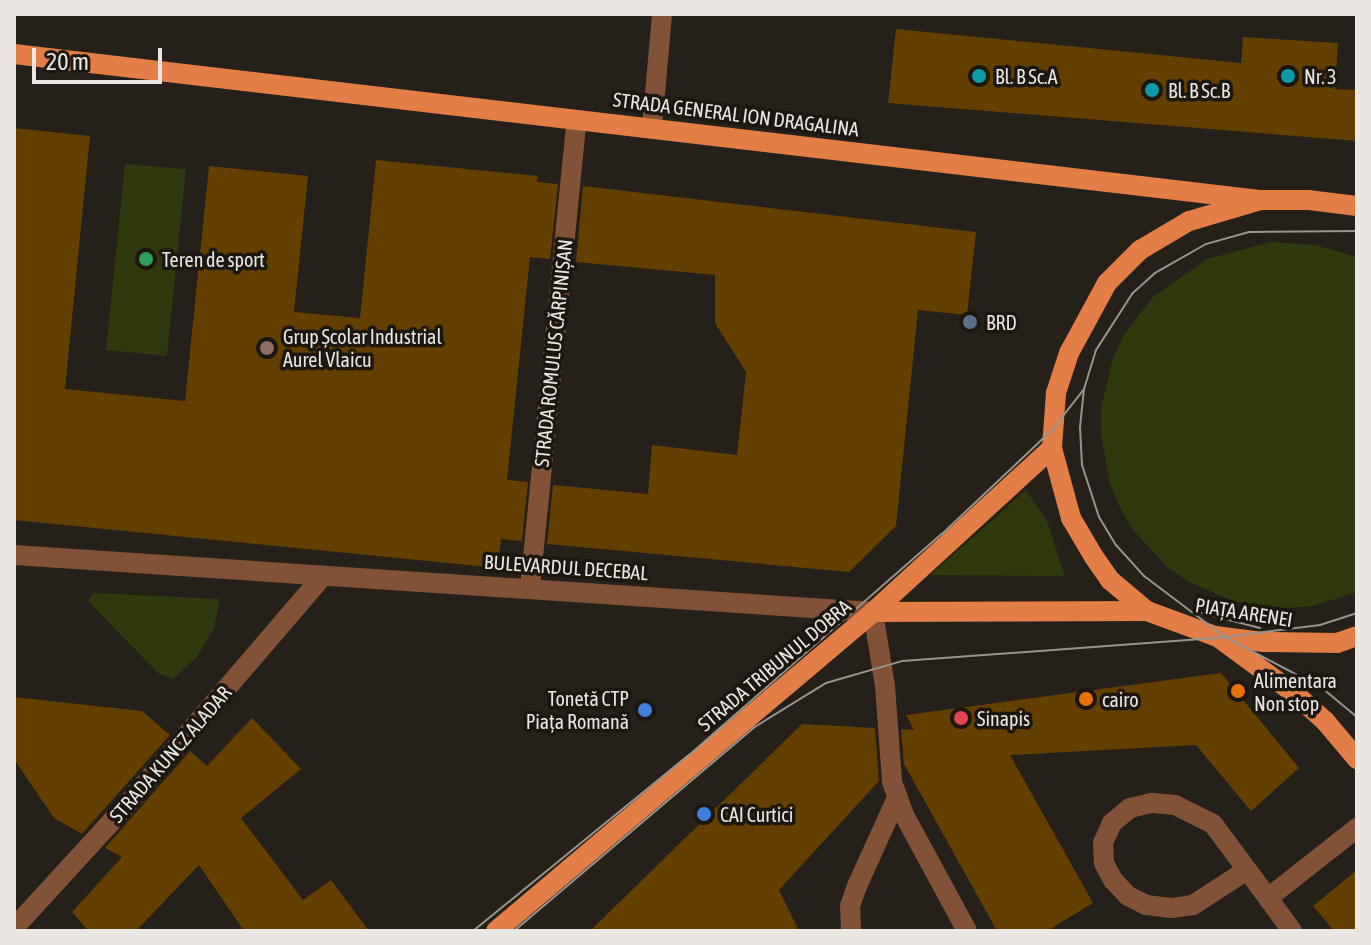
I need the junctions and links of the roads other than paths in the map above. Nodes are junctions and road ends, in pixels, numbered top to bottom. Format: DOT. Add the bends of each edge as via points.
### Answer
graph roads {
  1 [pos="662,14"];
  2 [pos="14,54"];
  3 [pos="577,120"];
  4 [pos="652,127"];
  5 [pos="1261,200"];
  6 [pos="1357,206"];
  7 [pos="1052,448"];
  8 [pos="14,555"];
  9 [pos="323,576"];
  10 [pos="530,587"];
  11 [pos="1147,611"];
  12 [pos="873,612"];
  13 [pos="1215,636"];
  14 [pos="1357,636"];
  15 [pos="1357,759"];
  16 [pos="897,798"];
  17 [pos="1357,828"];
  18 [pos="1247,870"];
  19 [pos="1268,898"];
  20 [pos="14,928"];
  21 [pos="496,931"];
  22 [pos="851,931"];
  23 [pos="967,931"];
  24 [pos="1292,931"];
  1 -- 4 [label="street"];
  2 -- 3 [label="main road, STRADA GENERAL ION DRAGALINA"];
  3 -- 4 [label="main road, STRADA GENERAL ION DRAGALINA"];
  3 -- 10 [label="street, STRADA ROMULUS CĂRPINIȘAN"];
  4 -- 5 [label="main road, STRADA GENERAL ION DRAGALINA"];
  5 -- 6 [label="main road, PIAȚA ARENEI"];
  5 -- 7 [label="main road, PIAȚA ARENEI" via="1189,221 1140,250 1107,283 1079,330 1062,373 1052,414"];
  7 -- 11 [label="main road, PIAȚA ARENEI" via="1071,518 1086,544 1110,580"];
  7 -- 12 [label="main road"];
  8 -- 9 [label="street, BULEVARDUL DECEBAL"];
  9 -- 10 [label="street, BULEVARDUL DECEBAL"];
  9 -- 20 [label="street, STRADA KUNCZ ALADAR"];
  10 -- 12 [label="street, BULEVARDUL DECEBAL"];
  11 -- 12 [label="main road, STRADA TRIBUNUL DOBRA"];
  11 -- 13 [label="main road, PIAȚA ARENEI"];
  12 -- 16 [label="street"];
  12 -- 21 [label="main road, STRADA TRIBUNUL DOBRA"];
  13 -- 14 [label="main road, PIAȚA ARENEI" via="1295,645 1337,643"];
  13 -- 15 [label="main road" via="1295,694"];
  16 -- 22 [label="street" via="850,906"];
  16 -- 23 [label="street"];
  17 -- 19 [label="street"];
  18 -- 18 [label="street" via="1213,824 1175,805 1130,808 1112,823 1103,843 1104,863 1113,880 1146,905 1193,905"];
  18 -- 19 [label="street"];
  19 -- 24 [label="street"];
}
